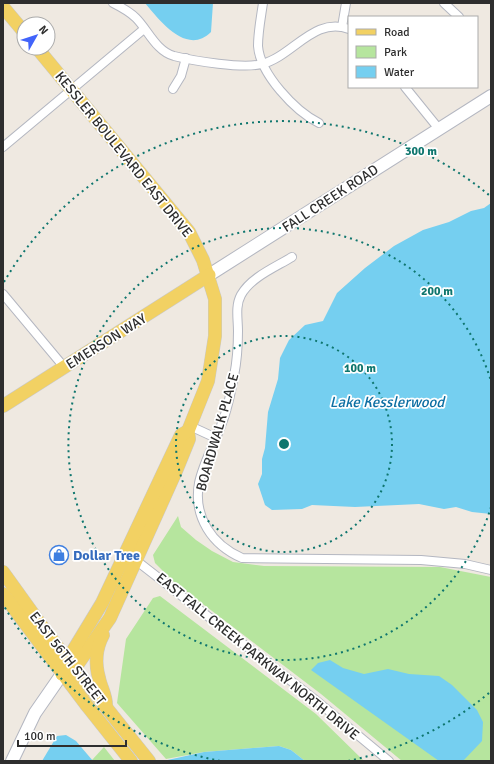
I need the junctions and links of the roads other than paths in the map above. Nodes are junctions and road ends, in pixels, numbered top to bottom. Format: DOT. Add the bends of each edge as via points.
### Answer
graph roads {
  1 [pos="113,3"];
  2 [pos="263,3"];
  3 [pos="346,3"];
  4 [pos="444,3"];
  5 [pos="3,7"];
  6 [pos="458,16"];
  7 [pos="16,22"];
  8 [pos="144,28"];
  9 [pos="346,28"];
  10 [pos="44,56"];
  11 [pos="186,58"];
  12 [pos="263,64"];
  13 [pos="406,88"];
  14 [pos="173,89"];
  15 [pos="72,90"];
  16 [pos="491,96"];
  17 [pos="319,123"];
  18 [pos="439,128"];
  19 [pos="3,147"];
  20 [pos="292,257"];
  21 [pos="209,275"];
  22 [pos="3,294"];
  23 [pos="64,367"];
  24 [pos="3,406"];
  25 [pos="189,429"];
  26 [pos="216,438"];
  27 [pos="125,554"];
  28 [pos="137,559"];
  29 [pos="491,570"];
  30 [pos="3,572"];
  31 [pos="3,594"];
  32 [pos="104,628"];
  33 [pos="71,664"];
  34 [pos="62,674"];
  35 [pos="106,707"];
  36 [pos="129,758"];
  37 [pos="12,761"];
  38 [pos="149,761"];
  39 [pos="389,761"];
  1 -- 8 [label="street" via="130,12"];
  2 -- 12 [label="street" via="258,39"];
  3 -- 9 [label="street"];
  4 -- 6 [label="street"];
  5 -- 7 [label="main road"];
  8 -- 11 [label="street" via="164,51 173,56"];
  8 -- 15 [label="street"];
  9 -- 12 [label="street" via="328,27 318,30 280,56"];
  10 -- 15 [label="main road, KESSLER BOULEVARD EAST DRIVE"];
  11 -- 12 [label="street" via="237,66"];
  11 -- 14 [label="street" via="181,76"];
  12 -- 17 [label="street" via="267,73 299,111"];
  13 -- 18 [label="street"];
  15 -- 19 [label="street"];
  15 -- 21 [label="main road, KESSLER BOULEVARD EAST DRIVE" via="184,224"];
  16 -- 18 [label="main road, FALL CREEK ROAD"];
  18 -- 21 [label="main road, FALL CREEK ROAD"];
  20 -- 26 [label="street, BOARDWALK PLACE" via="250,284 240,297 237,310 235,370 229,400"];
  21 -- 23 [label="main road, EMERSON WAY"];
  21 -- 25 [label="main road, KESSLER BOULEVARD EAST DRIVE" via="216,310 213,358 204,393"];
  22 -- 23 [label="street"];
  23 -- 24 [label="main road, EMERSON WAY"];
  25 -- 26 [label="street"];
  25 -- 27 [label="main road, KESSLER BOULEVARD EAST DRIVE" via="180,435"];
  25 -- 28 [label="main road, KESSLER BOULEVARD EAST DRIVE" via="190,438"];
  26 -- 29 [label="street, BOARDWALK PLACE" via="199,483 199,506 203,522 210,534 233,554 249,558 443,561"];
  27 -- 28 [label="street, EAST FALL CREEK PARKWAY NORTH DRIVE"];
  27 -- 33 [label="main road, KESSLER BOULEVARD EAST DRIVE"];
  28 -- 32 [label="main road, KESSLER BOULEVARD EAST DRIVE"];
  28 -- 39 [label="street, EAST FALL CREEK PARKWAY NORTH DRIVE"];
  30 -- 33 [label="main road, EAST 56TH STREET"];
  31 -- 34 [label="main road, EAST 56TH STREET"];
  32 -- 33 [label="main road, KESSLER BOULEVARD EAST DRIVE"];
  32 -- 35 [label="main road" via="97,662 99,678 106,696"];
  33 -- 34 [label="main road, KESSLER BOULEVARD EAST DRIVE"];
  33 -- 35 [label="main road, EAST 56TH STREET"];
  34 -- 36 [label="main road, EAST 56TH STREET"];
  34 -- 37 [label="main road" via="35,713"];
  35 -- 38 [label="main road, EAST 56TH STREET"];
}
